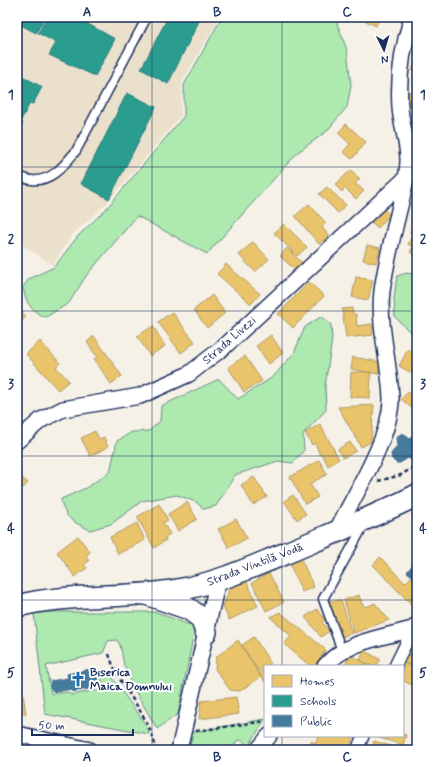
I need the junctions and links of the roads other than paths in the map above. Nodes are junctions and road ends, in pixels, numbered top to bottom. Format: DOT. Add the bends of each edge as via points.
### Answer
graph roads {
  1 [pos="147,17"];
  2 [pos="412,17"];
  3 [pos="17,175"];
  4 [pos="407,177"];
  5 [pos="17,441"];
  6 [pos="417,495"];
  7 [pos="417,500"];
  8 [pos="392,508"];
  9 [pos="367,518"];
  10 [pos="336,532"];
  11 [pos="218,580"];
  12 [pos="145,594"];
  13 [pos="17,606"];
  14 [pos="415,627"];
  15 [pos="206,632"];
  16 [pos="342,651"];
  17 [pos="326,665"];
  18 [pos="396,665"];
  19 [pos="17,734"];
  20 [pos="268,737"];
  21 [pos="363,737"];
  22 [pos="90,750"];
  23 [pos="179,750"];
  24 [pos="258,750"];
  25 [pos="357,750"];
  1 -- 3 [label="lane" via="71,157 62,168 46,178 32,180"];
  2 -- 4 [label="street" via="406,37 400,86 400,106 408,155"];
  4 -- 5 [label="street, Strada Livezi" via="225,346 189,374 140,396 63,409 41,420"];
  4 -- 10 [label="street" via="382,292 381,312 391,399 390,416 371,462"];
  6 -- 8 [label="main road, Strada Vintilă Vodă"];
  7 -- 8 [label="main road, Strada Vintilă Vodă"];
  8 -- 9 [label="main road, Strada Vintilă Vodă"];
  9 -- 10 [label="main road, Strada Vintilă Vodă"];
  9 -- 16 [label="lane" via="323,599"];
  10 -- 11 [label="main road, Strada Vintilă Vodă"];
  11 -- 12 [label="main road, Strada Vintilă Vodă" via="178,590"];
  11 -- 15 [label="street"];
  12 -- 13 [label="main road, Strada Vintilă Vodă" via="85,597"];
  12 -- 15 [label="main road" via="189,609 201,618"];
  14 -- 16 [label="street"];
  14 -- 18 [label="street"];
  15 -- 23 [label="street"];
  16 -- 17 [label="street"];
  19 -- 22 [label="street"];
  20 -- 24 [label="street"];
  21 -- 25 [label="street"];
}
